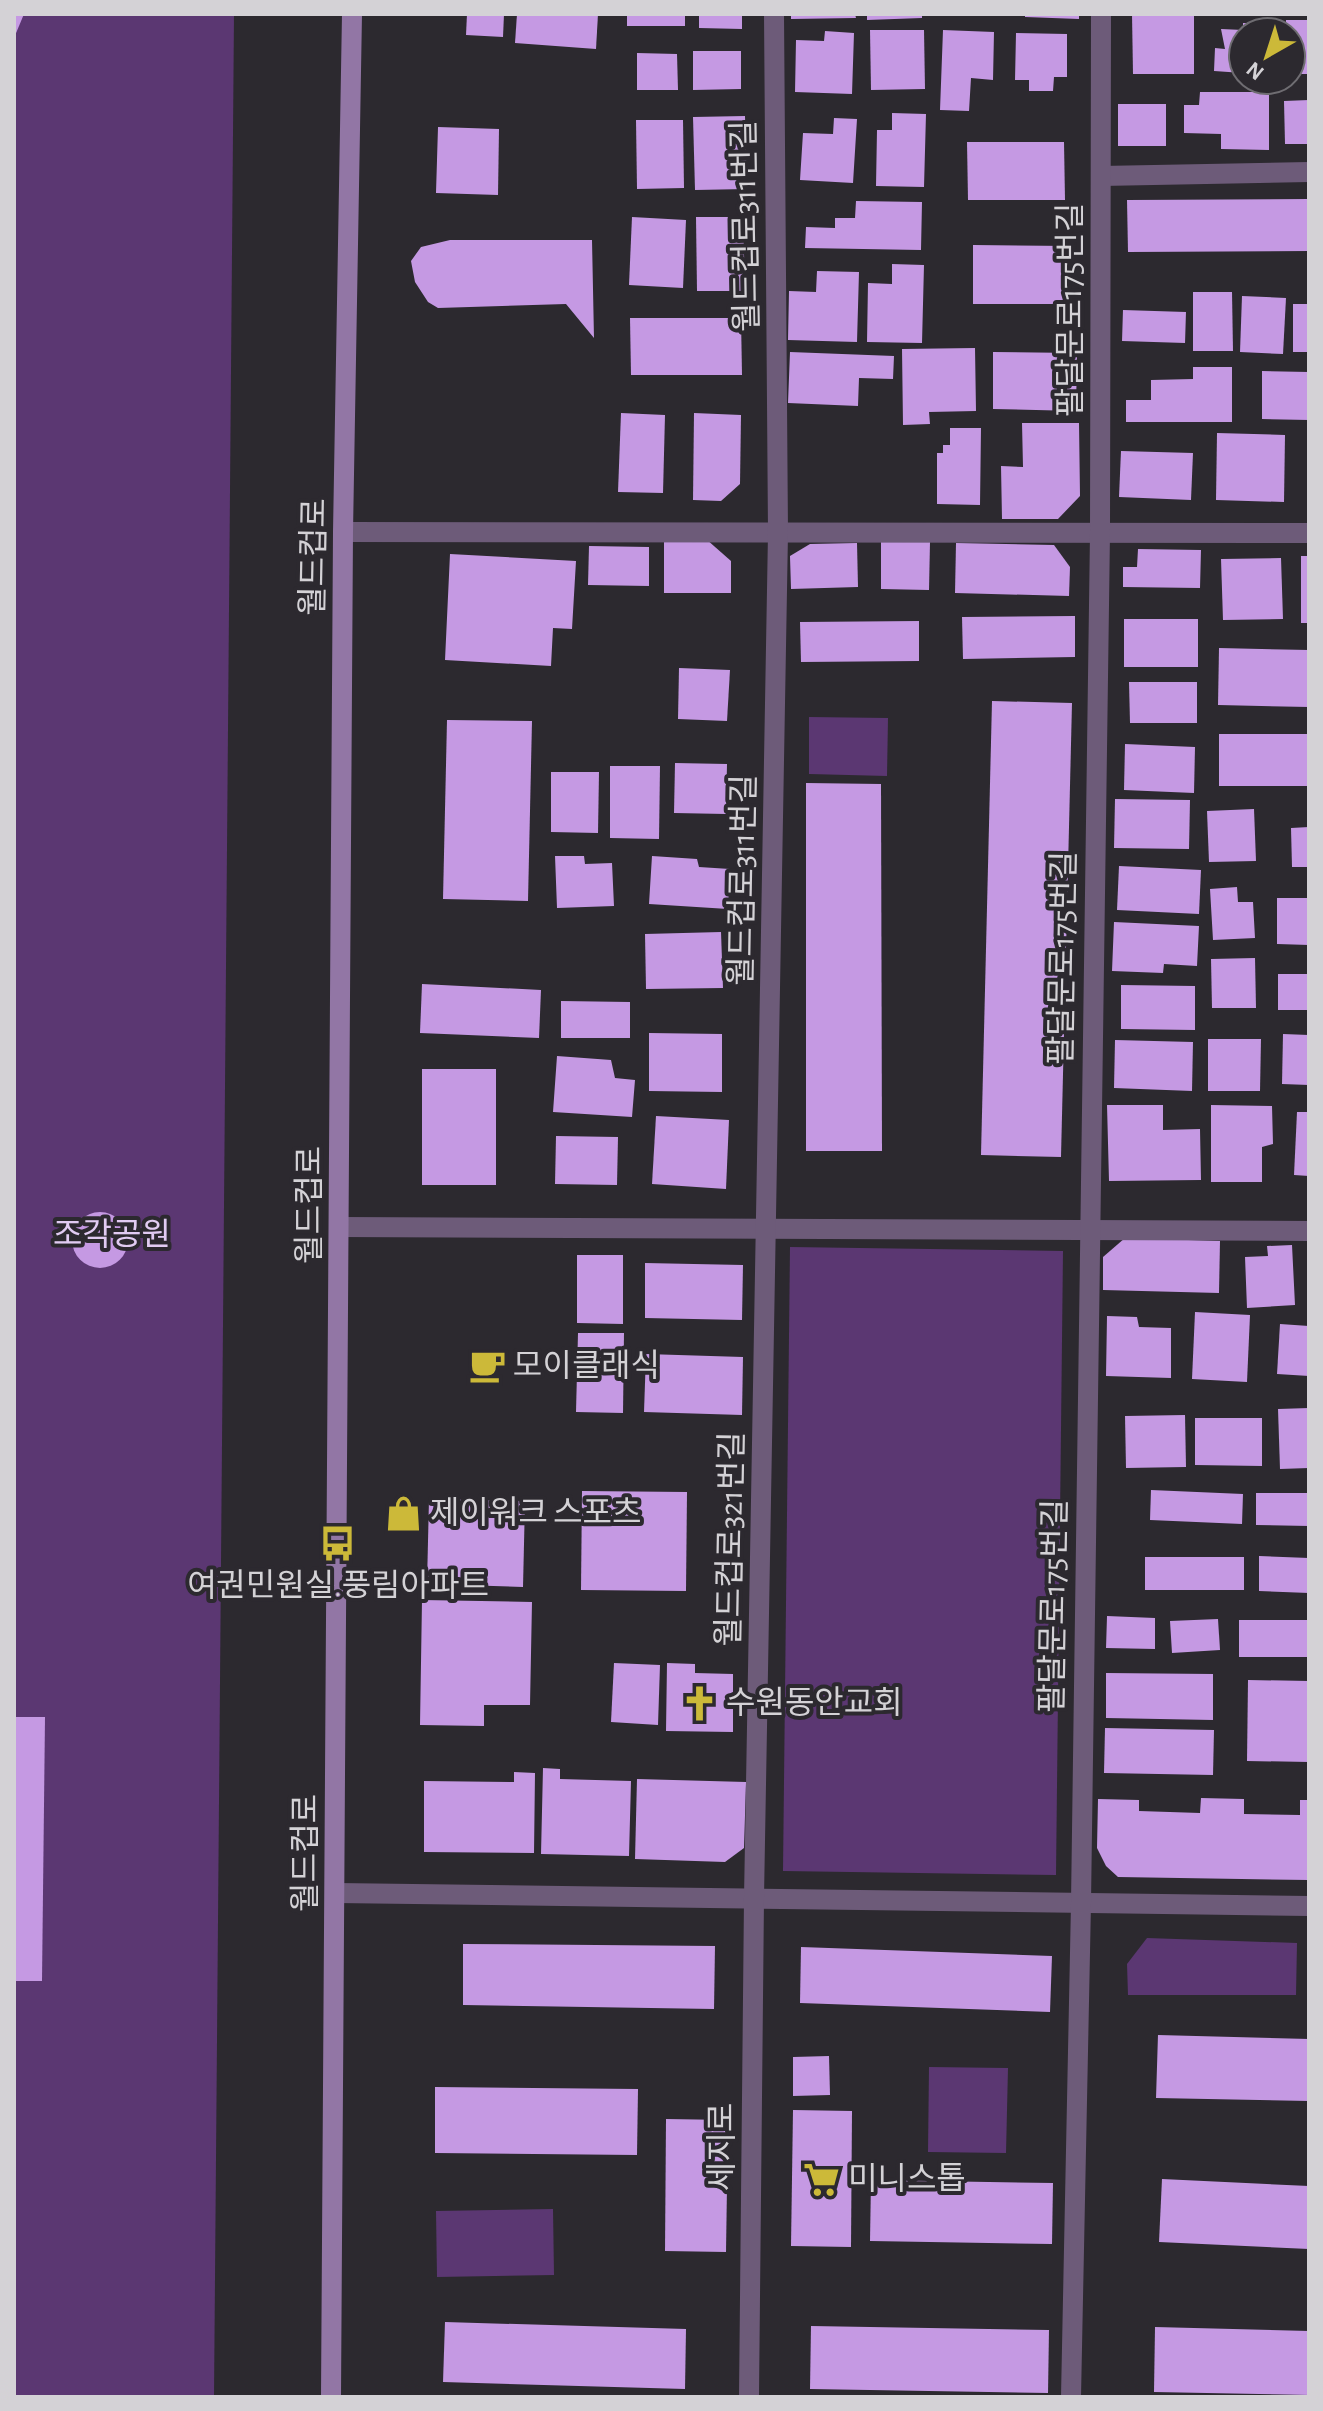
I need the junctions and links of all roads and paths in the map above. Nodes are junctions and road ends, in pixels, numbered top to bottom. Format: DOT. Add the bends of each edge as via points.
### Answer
graph roads {
  1 [pos="352,14"];
  2 [pos="774,14"];
  3 [pos="1101,14"];
  4 [pos="1309,172"];
  5 [pos="1101,176"];
  6 [pos="343,532"];
  7 [pos="778,533"];
  8 [pos="1100,533"];
  9 [pos="1309,533"];
  10 [pos="340,1227"];
  11 [pos="768,1229"];
  12 [pos="1089,1231"];
  13 [pos="1309,1231"];
  14 [pos="336,1893"];
  15 [pos="754,1898"];
  16 [pos="1081,1903"];
  17 [pos="1309,1906"];
  18 [pos="331,2397"];
  19 [pos="749,2397"];
  20 [pos="1071,2397"];
  1 -- 6 [label="street, 월드컵로"];
  2 -- 7 [label="street, 월드컵로311번길"];
  3 -- 5 [label="street, 팔달문로175번길"];
  4 -- 5 [label="street"];
  5 -- 8 [label="street, 팔달문로175번길"];
  6 -- 7 [label="street"];
  6 -- 10 [label="street, 월드컵로"];
  7 -- 8 [label="street"];
  7 -- 11 [label="street, 월드컵로311번길"];
  8 -- 9 [label="street"];
  8 -- 12 [label="street, 팔달문로175번길"];
  10 -- 11 [label="street"];
  10 -- 14 [label="street, 월드컵로"];
  11 -- 12 [label="street"];
  11 -- 15 [label="street, 월드컵로321번길"];
  12 -- 13 [label="street"];
  12 -- 16 [label="street, 팔달문로175번길"];
  14 -- 15 [label="street"];
  14 -- 18 [label="street, 월드컵로"];
  15 -- 16 [label="street"];
  15 -- 19 [label="street, 세지로"];
  16 -- 17 [label="street"];
  16 -- 20 [label="street"];
}
